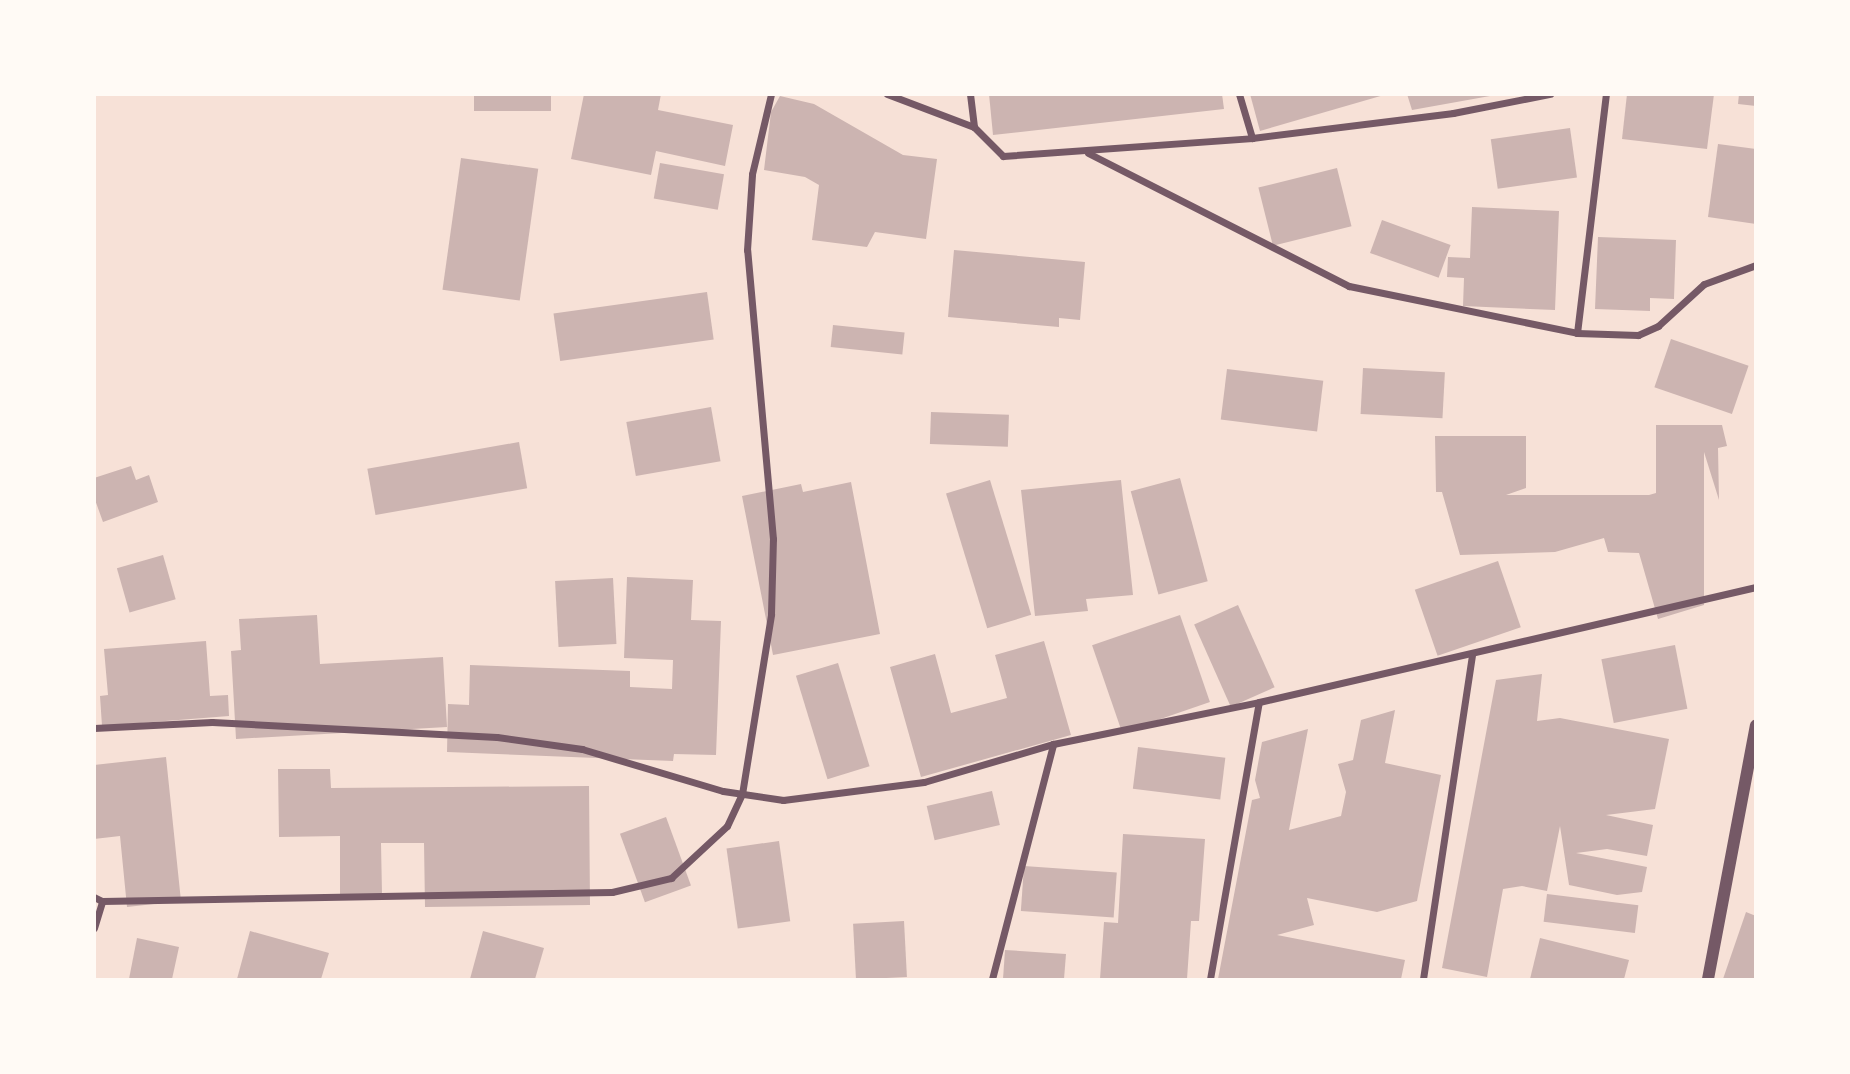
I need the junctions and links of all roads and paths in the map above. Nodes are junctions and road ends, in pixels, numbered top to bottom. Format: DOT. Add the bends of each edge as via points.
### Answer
graph roads {
  1 [pos="771,94"];
  2 [pos="887,94"];
  3 [pos="970,94"];
  4 [pos="1239,94"];
  5 [pos="1606,94"];
  6 [pos="1545,95"];
  7 [pos="974,127"];
  8 [pos="1252,138"];
  9 [pos="1088,153"];
  10 [pos="1755,265"];
  11 [pos="1577,333"];
  12 [pos="1755,587"];
  13 [pos="1472,654"];
  14 [pos="1259,702"];
  15 [pos="1755,725"];
  16 [pos="94,728"];
  17 [pos="1053,744"];
  18 [pos="742,794"];
  19 [pos="98,899"];
  20 [pos="94,928"];
  21 [pos="992,979"];
  22 [pos="1210,979"];
  23 [pos="1423,979"];
  24 [pos="1708,979"];
  1 -- 18 [label="street" via="752,174 747,250 773,539 771,614"];
  2 -- 7 [label="street"];
  3 -- 7 [label="street"];
  4 -- 8 [label="street"];
  5 -- 11 [label="street"];
  6 -- 8 [label="street" via="1453,113"];
  7 -- 9 [label="street" via="1003,156"];
  8 -- 9 [label="street"];
  9 -- 11 [label="street" via="1349,286"];
  10 -- 11 [label="street" via="1704,284 1658,326 1638,335"];
  12 -- 13 [label="street"];
  13 -- 14 [label="street"];
  13 -- 23 [label="street"];
  14 -- 17 [label="street"];
  14 -- 22 [label="street"];
  15 -- 24 [label="street"];
  16 -- 18 [label="street" via="212,722 497,737 582,749"];
  17 -- 18 [label="street" via="923,782 783,800"];
  17 -- 21 [label="street"];
  18 -- 19 [label="street" via="727,826 699,856 671,878 649,887 612,892"];
  19 -- 20 [label="street"];
}
